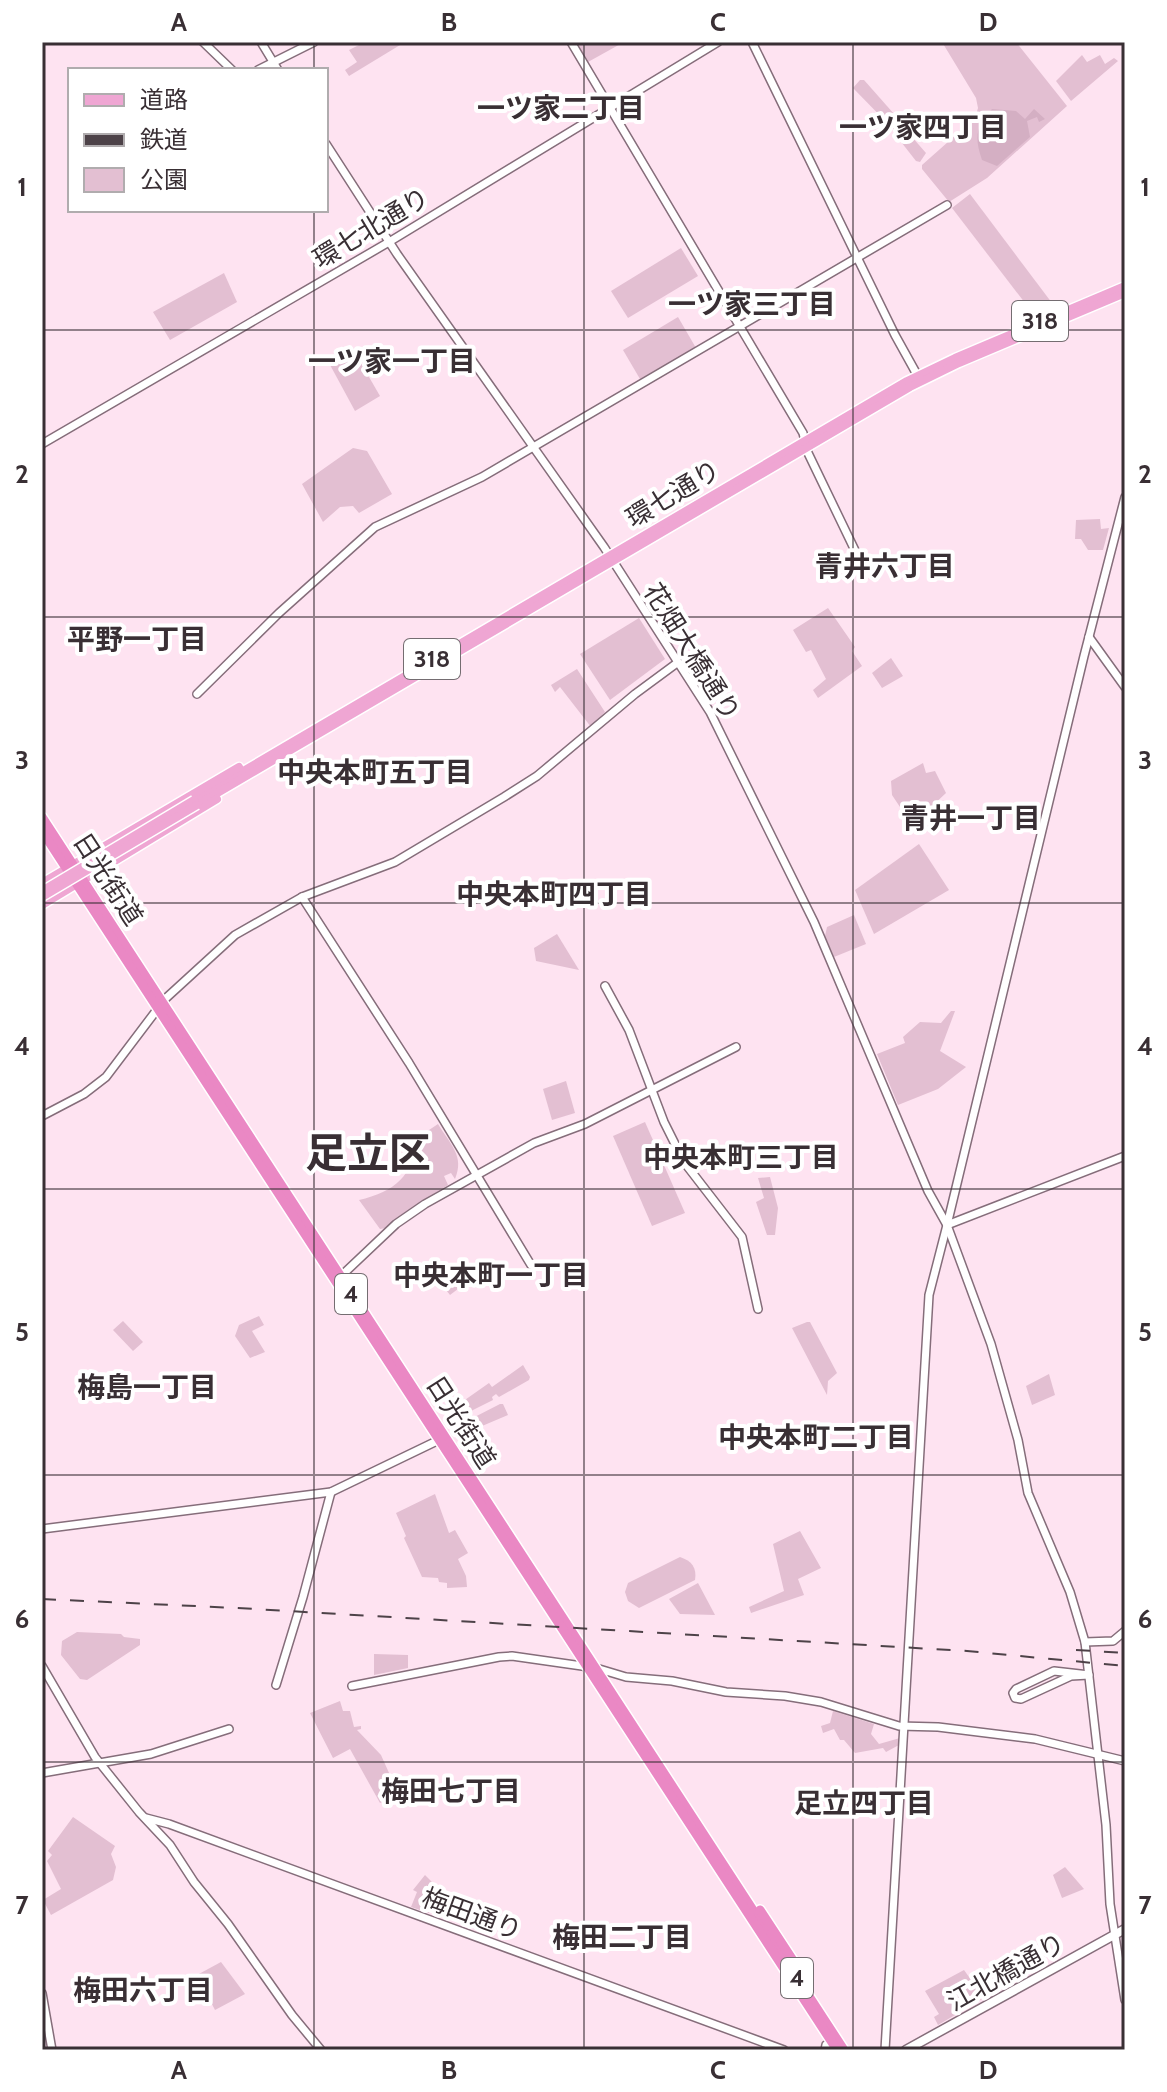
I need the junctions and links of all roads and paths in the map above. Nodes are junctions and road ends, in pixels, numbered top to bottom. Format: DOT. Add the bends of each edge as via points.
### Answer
graph roads {
  1 [pos="203,42"];
  2 [pos="261,42"];
  3 [pos="314,42"];
  4 [pos="571,42"];
  5 [pos="718,42"];
  6 [pos="752,42"];
  7 [pos="273,62"];
  8 [pos="230,68"];
  9 [pos="262,68"];
  10 [pos="277,68"];
  11 [pos="610,108"];
  12 [pos="328,147"];
  13 [pos="947,205"];
  14 [pos="389,242"];
  15 [pos="858,258"];
  16 [pos="1125,286"];
  17 [pos="1125,293"];
  18 [pos="740,327"];
  19 [pos="918,379"];
  20 [pos="806,443"];
  21 [pos="42,444"];
  22 [pos="534,447"];
  23 [pos="1125,497"];
  24 [pos="611,559"];
  25 [pos="862,565"];
  26 [pos="1089,637"];
  27 [pos="677,663"];
  28 [pos="1125,687"];
  29 [pos="197,694"];
  30 [pos="257,766"];
  31 [pos="195,802"];
  32 [pos="42,817"];
  33 [pos="42,831"];
  34 [pos="69,866"];
  35 [pos="79,881"];
  36 [pos="42,883"];
  37 [pos="42,891"];
  38 [pos="42,897"];
  39 [pos="302,897"];
  40 [pos="42,905"];
  41 [pos="605,986"];
  42 [pos="160,1007"];
  43 [pos="736,1047"];
  44 [pos="652,1090"];
  45 [pos="42,1116"];
  46 [pos="1125,1156"];
  47 [pos="477,1175"];
  48 [pos="947,1225"];
  49 [pos="531,1265"];
  50 [pos="337,1279"];
  51 [pos="758,1309"];
  52 [pos="441,1439"];
  53 [pos="331,1492"];
  54 [pos="42,1529"];
  55 [pos="1125,1631"];
  56 [pos="1085,1642"];
  57 [pos="42,1666"];
  58 [pos="591,1668"];
  59 [pos="1089,1675"];
  60 [pos="276,1685"];
  61 [pos="352,1686"];
  62 [pos="904,1727"];
  63 [pos="229,1729"];
  64 [pos="1098,1755"];
  65 [pos="1125,1761"];
  66 [pos="100,1763"];
  67 [pos="42,1773"];
  68 [pos="146,1818"];
  69 [pos="714,1864"];
  70 [pos="727,1870"];
  71 [pos="748,1908"];
  72 [pos="1125,1929"];
  73 [pos="1113,1935"];
  74 [pos="42,1993"];
  75 [pos="1125,2000"];
  76 [pos="827,2048"];
  77 [pos="52,2050"];
  78 [pos="321,2050"];
  79 [pos="784,2050"];
  80 [pos="837,2050"];
  81 [pos="844,2050"];
  82 [pos="852,2050"];
  83 [pos="885,2050"];
  84 [pos="906,2050"];
  1 -- 8 [label="street"];
  2 -- 7 [label="street"];
  3 -- 7 [label="street"];
  4 -- 11 [label="street"];
  5 -- 11 [label="street, 環七北通り"];
  6 -- 15 [label="street"];
  7 -- 9 [label="street"];
  7 -- 10 [label="street"];
  11 -- 14 [label="street, 環七北通り"];
  11 -- 18 [label="street"];
  12 -- 14 [label="street, 花畑大橋通り"];
  13 -- 15 [label="street"];
  14 -- 21 [label="street, 環七北通り"];
  14 -- 22 [label="street, 花畑大橋通り"];
  15 -- 18 [label="street"];
  15 -- 19 [label="street"];
  16 -- 19 [label="main road, 環七通り / 318"];
  17 -- 19 [label="main road, 環七通り / 318"];
  18 -- 20 [label="street"];
  18 -- 22 [label="street"];
  19 -- 20 [label="main road, 環七通り / 318"];
  20 -- 24 [label="main road, 環七通り / 318"];
  20 -- 25 [label="street"];
  22 -- 24 [label="street, 花畑大橋通り"];
  22 -- 29 [label="street" via="375,527"];
  23 -- 26 [label="street"];
  24 -- 27 [label="street, 花畑大橋通り"];
  24 -- 30 [label="main road, 環七通り / 318"];
  26 -- 28 [label="street"];
  26 -- 48 [label="street"];
  27 -- 39 [label="street" via="515,790 395,862"];
  27 -- 48 [label="street, 花畑大橋通り" via="710,712 814,922"];
  30 -- 31 [label="main road, 環七通り / 318"];
  30 -- 34 [label="main road, 環七通り / 318" via="232,770"];
  30 -- 35 [label="main road, 環七通り / 318" via="239,786"];
  31 -- 37 [label="main road, 環七通り / 318, bridge"];
  31 -- 38 [label="main road, 環七通り / 318, bridge"];
  32 -- 34 [label="highway, 日光街道 / 4"];
  33 -- 34 [label="highway, 日光街道 / 4"];
  34 -- 35 [label="highway, 日光街道 / 4"];
  34 -- 36 [label="main road, 環七通り / 318"];
  35 -- 40 [label="main road, 環七通り / 318"];
  35 -- 42 [label="highway, 日光街道 / 4"];
  39 -- 42 [label="street" via="235,935"];
  39 -- 47 [label="street"];
  41 -- 44 [label="street"];
  42 -- 45 [label="street" via="97,1084"];
  42 -- 50 [label="highway, 日光街道 / 4"];
  43 -- 44 [label="street"];
  44 -- 47 [label="street"];
  44 -- 51 [label="street" via="684,1162 742,1237"];
  46 -- 48 [label="street"];
  47 -- 49 [label="street"];
  47 -- 50 [label="street" via="410,1214"];
  48 -- 56 [label="street, 花畑大橋通り" via="993,1351 1028,1493"];
  48 -- 62 [label="street" via="929,1295"];
  50 -- 52 [label="highway, 日光街道 / 4"];
  52 -- 53 [label="street"];
  52 -- 58 [label="highway, 日光街道 / 4"];
  53 -- 54 [label="street"];
  53 -- 60 [label="street"];
  55 -- 56 [label="street" via="1113,1641"];
  56 -- 59 [label="street, 花畑大橋通り"];
  57 -- 66 [label="street"];
  58 -- 61 [label="street" via="499,1657"];
  58 -- 62 [label="street" via="821,1702"];
  58 -- 69 [label="highway, 日光街道 / 4"];
  58 -- 70 [label="highway, 日光街道 / 4"];
  59 -- 59 [label="street" via="1071,1676 1019,1700 1013,1695 1054,1671"];
  59 -- 64 [label="street, 花畑大橋通り"];
  62 -- 64 [label="street" via="1035,1739"];
  62 -- 83 [label="street"];
  63 -- 66 [label="street" via="164,1751"];
  64 -- 65 [label="street"];
  64 -- 73 [label="street, 花畑大橋通り"];
  66 -- 67 [label="street"];
  66 -- 68 [label="street"];
  68 -- 78 [label="street"];
  68 -- 79 [label="street, 梅田通り"];
  69 -- 71 [label="highway, 日光街道 / 4"];
  69 -- 76 [label="highway, 4" via="740,1914"];
  70 -- 71 [label="highway, 日光街道 / 4"];
  70 -- 82 [label="highway, 4" via="756,1904"];
  71 -- 80 [label="highway, 日光街道 / 4"];
  71 -- 81 [label="highway, 日光街道 / 4"];
  72 -- 73 [label="main road, 江北橋通り"];
  73 -- 75 [label="street, 花畑大橋通り"];
  73 -- 84 [label="main road, 江北橋通り"];
  74 -- 77 [label="street"];
}
